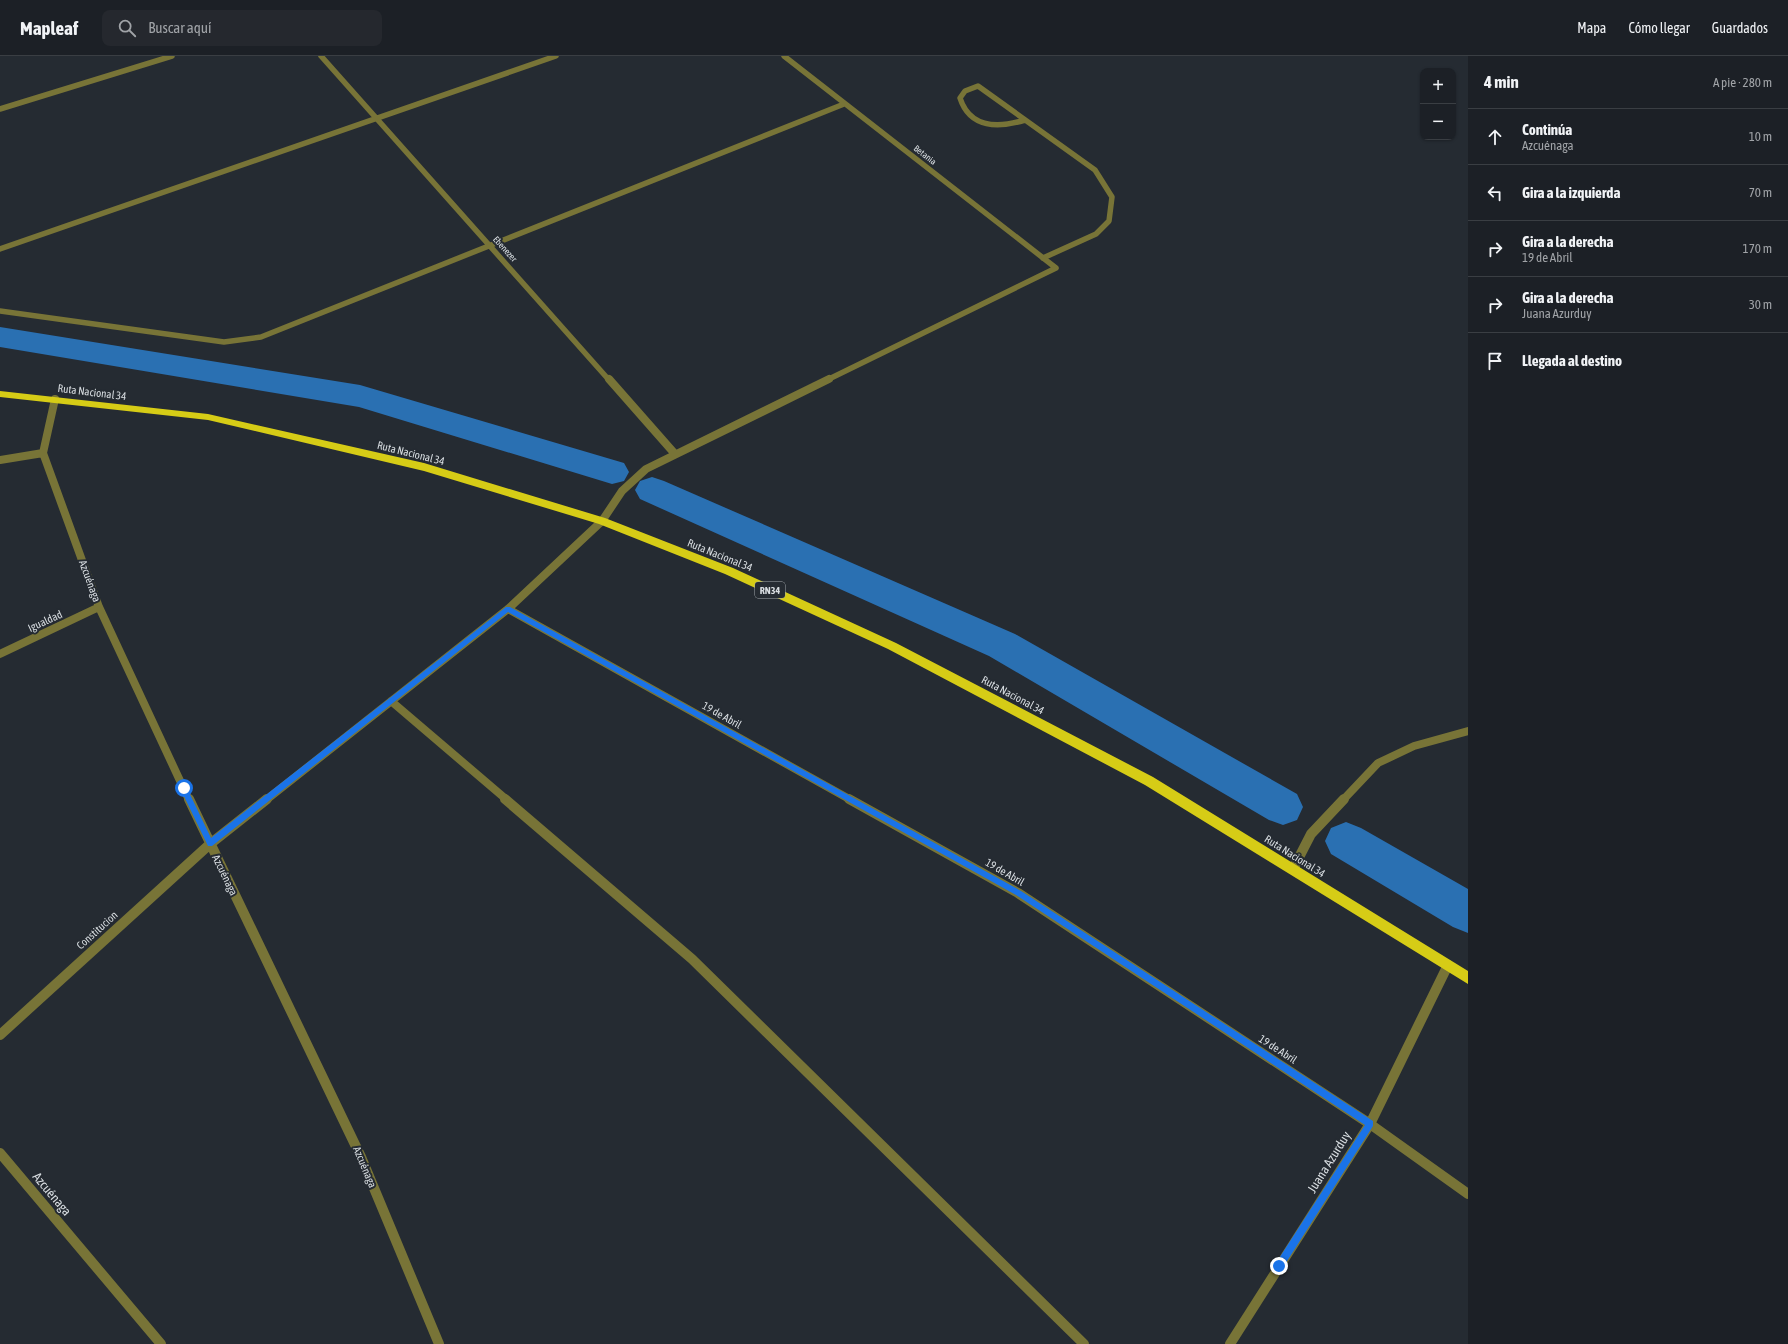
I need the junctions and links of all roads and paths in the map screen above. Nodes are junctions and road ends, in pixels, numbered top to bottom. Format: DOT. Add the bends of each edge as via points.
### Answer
graph roads {
  1 [pos="172,56"];
  2 [pos="321,56"];
  3 [pos="556,56"];
  4 [pos="784,56"];
  5 [pos="844,104"];
  6 [pos="0,109"];
  7 [pos="378,119"];
  8 [pos="1025,120"];
  9 [pos="489,245"];
  10 [pos="0,249"];
  11 [pos="1043,258"];
  12 [pos="1056,268"];
  13 [pos="0,310"];
  14 [pos="0,394"];
  15 [pos="55,399"];
  16 [pos="43,453"];
  17 [pos="675,454"];
  18 [pos="0,460"];
  19 [pos="602,522"];
  20 [pos="99,606"];
  21 [pos="508,609"];
  22 [pos="0,654"];
  23 [pos="391,701"];
  24 [pos="1468,731"];
  25 [pos="210,844"];
  26 [pos="1293,869"];
  27 [pos="1448,965"];
  28 [pos="1468,978"];
  29 [pos="0,1035"];
  30 [pos="1370,1124"];
  31 [pos="0,1153"];
  32 [pos="1468,1194"];
  33 [pos="161,1344"];
  34 [pos="439,1344"];
  35 [pos="1084,1344"];
  36 [pos="1230,1344"];
  1 -- 6 [label="street"];
  2 -- 7 [label="street, Ebenezer"];
  3 -- 7 [label="street"];
  4 -- 5 [label="street, Betania"];
  5 -- 9 [label="street"];
  5 -- 11 [label="street, Betania"];
  7 -- 9 [label="street, Ebenezer"];
  7 -- 10 [label="street"];
  8 -- 8 [label="street" via="978,86 966,90 960,98 963,108 971,118 984,123 1003,125"];
  8 -- 11 [label="street" via="1095,170 1112,197 1109,221 1096,234"];
  9 -- 13 [label="street" via="261,337 224,342"];
  9 -- 17 [label="street, Ebenezer"];
  11 -- 12 [label="street, Betania"];
  12 -- 17 [label="street, Constitucion"];
  14 -- 15 [label="highway, Ruta Nacional 34 / RN34"];
  15 -- 16 [label="street"];
  15 -- 19 [label="highway, Ruta Nacional 34 / RN34" via="215,419 424,467"];
  16 -- 18 [label="street"];
  16 -- 20 [label="street, Azcuénaga"];
  17 -- 19 [label="street, Constitucion" via="646,470 622,490"];
  19 -- 21 [label="street, Constitucion"];
  19 -- 26 [label="highway, Ruta Nacional 34 / RN34" via="729,571 892,646 1149,781"];
  20 -- 22 [label="street, Igualdad"];
  20 -- 25 [label="street, Azcuénaga"];
  21 -- 23 [label="street, Constitucion"];
  21 -- 30 [label="street, 19 de Abril" via="1018,893"];
  23 -- 25 [label="street, Constitucion"];
  23 -- 35 [label="street" via="692,959"];
  24 -- 26 [label="street" via="1414,746 1378,763 1311,834"];
  25 -- 29 [label="street, Constitucion"];
  25 -- 34 [label="street, Azcuénaga" via="361,1157"];
  26 -- 27 [label="highway, Ruta Nacional 34 / RN34"];
  27 -- 28 [label="highway, Ruta Nacional 34 / RN34"];
  27 -- 30 [label="street, Juana Azurduy"];
  30 -- 32 [label="street, 19 de Abril"];
  30 -- 36 [label="street, Juana Azurduy"];
  31 -- 33 [label="street, Azcuénaga"];
}
